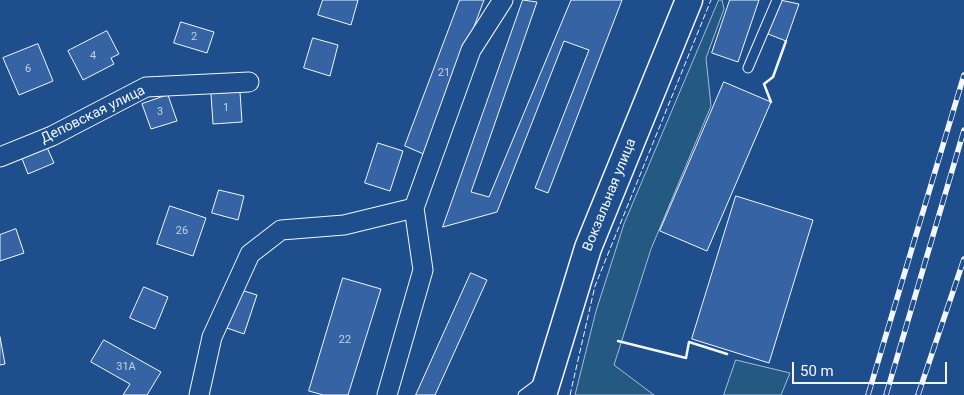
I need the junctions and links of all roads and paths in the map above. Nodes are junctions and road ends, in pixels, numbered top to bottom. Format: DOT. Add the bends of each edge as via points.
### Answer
graph roads {
  1 [pos="503,0"];
  2 [pos="689,0"];
  3 [pos="777,0"];
  4 [pos="748,68"];
  5 [pos="249,82"];
  6 [pos="0,157"];
  7 [pos="414,208"];
  8 [pos="546,385"];
  9 [pos="199,395"];
  10 [pos="387,395"];
  11 [pos="523,395"];
  1 -- 7 [label="street" via="471,50"];
  2 -- 8 [label="street, Вокзальная улица" via="588,248"];
  3 -- 4 [label="lane"];
  5 -- 6 [label="street, Деповская улица" via="146,87 52,136"];
  7 -- 9 [label="street" via="344,225 281,230 250,254 212,338"];
  7 -- 10 [label="street" via="423,270"];
  8 -- 11 [label="lane"];
}
